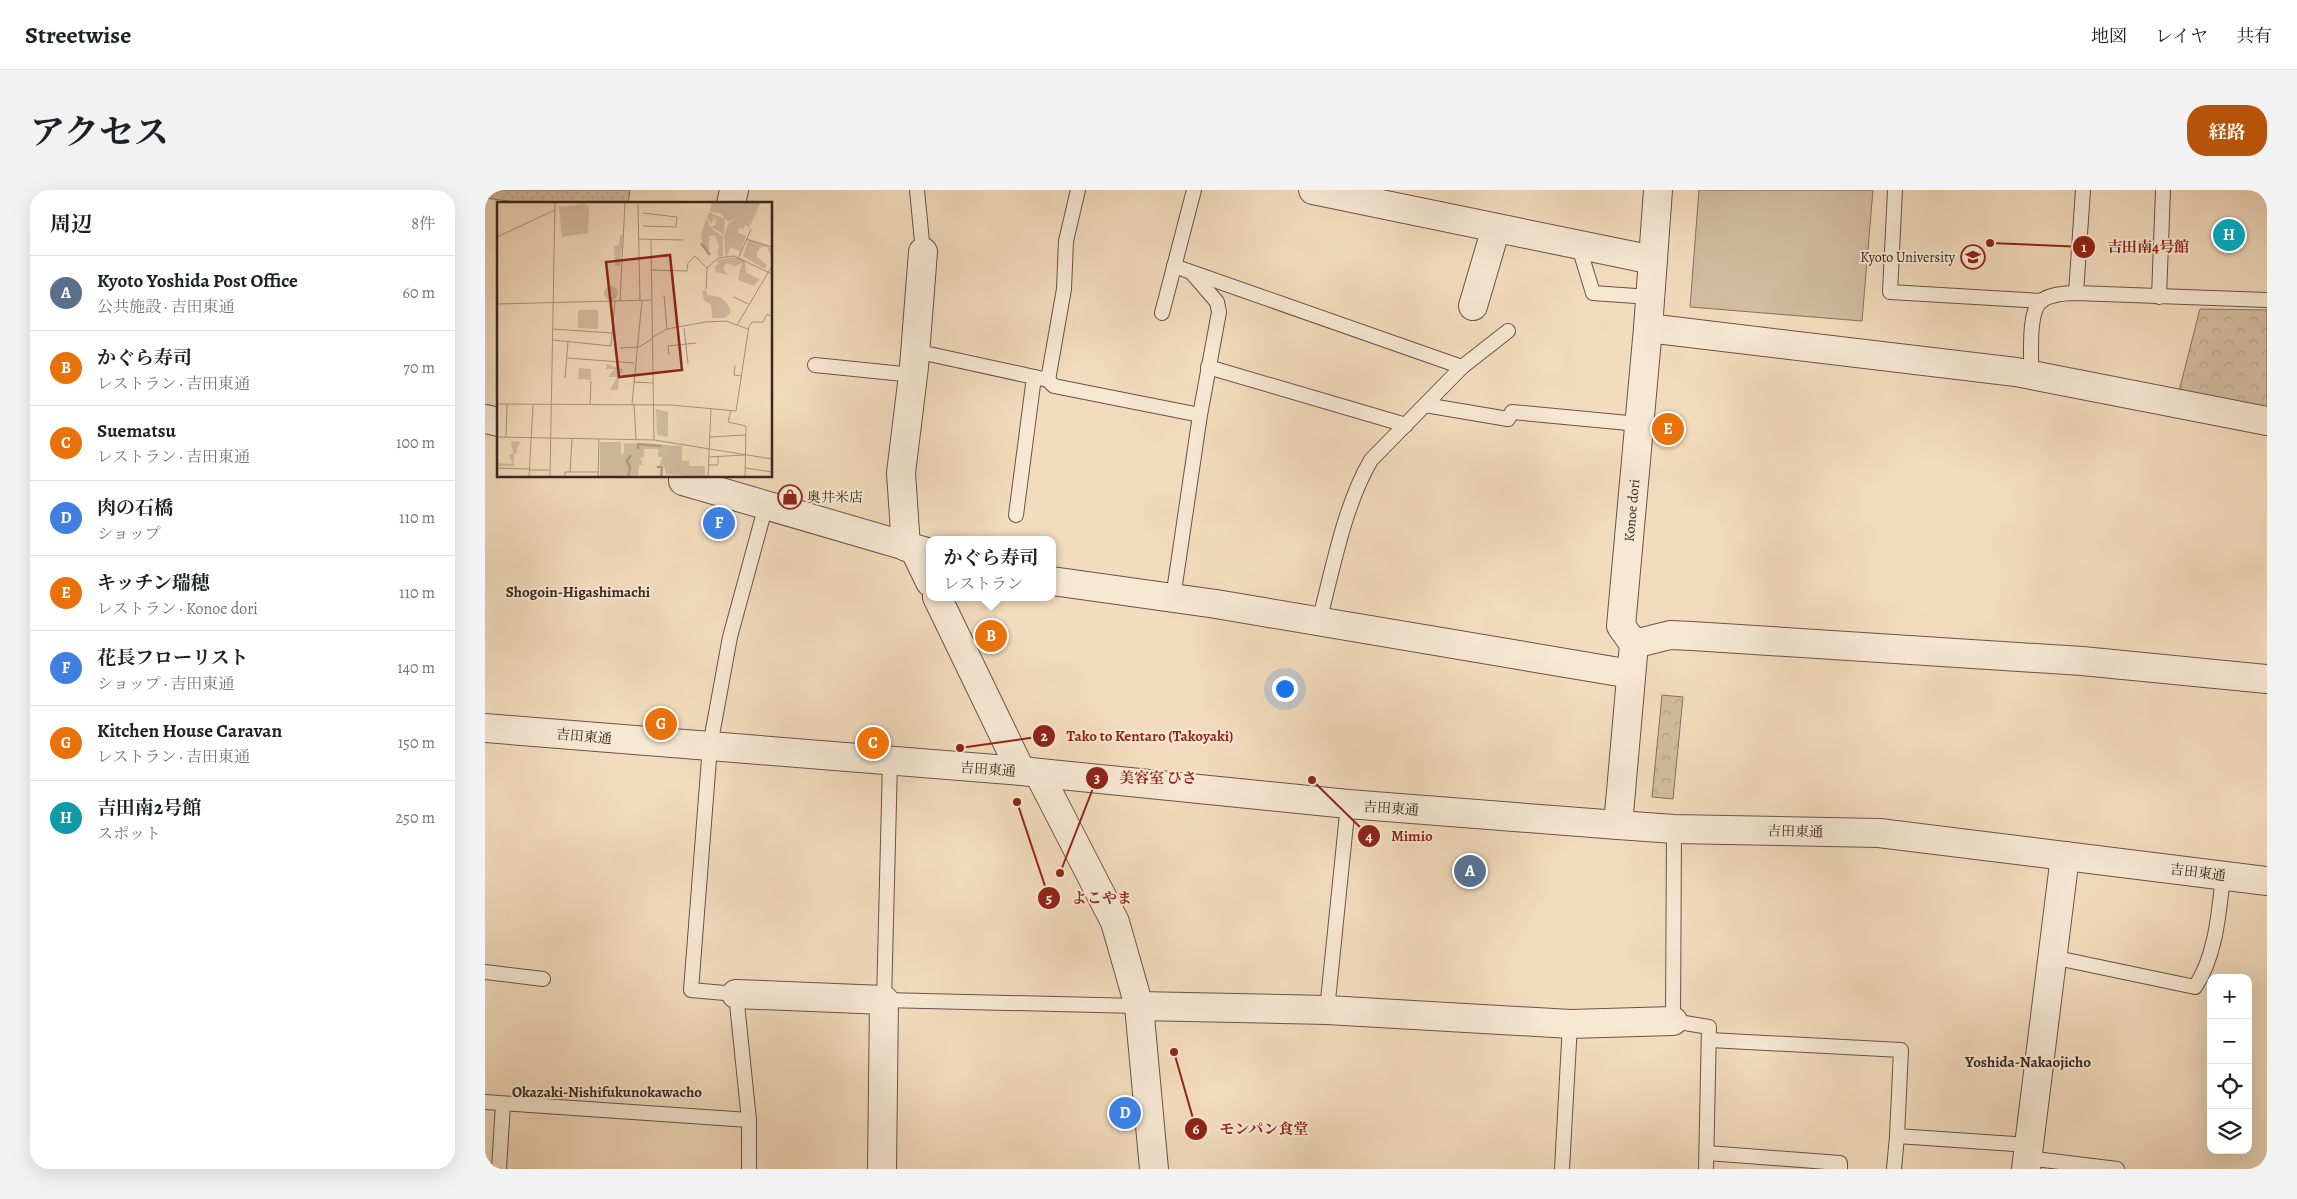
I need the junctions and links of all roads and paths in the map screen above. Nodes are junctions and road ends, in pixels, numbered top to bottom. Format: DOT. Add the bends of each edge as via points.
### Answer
graph roads {
  1 [pos="917,190"];
  2 [pos="1078,190"];
  3 [pos="1194,190"];
  4 [pos="1313,190"];
  5 [pos="1657,190"];
  6 [pos="1895,190"];
  7 [pos="2083,190"];
  8 [pos="2163,190"];
  9 [pos="1495,228"];
  10 [pos="1578,244"];
  11 [pos="923,252"];
  12 [pos="1653,260"];
  13 [pos="1174,266"];
  14 [pos="1192,273"];
  15 [pos="2076,293"];
  16 [pos="2159,297"];
  17 [pos="1650,298"];
  18 [pos="2267,300"];
  19 [pos="2042,301"];
  20 [pos="1473,306"];
  21 [pos="1162,313"];
  22 [pos="1648,328"];
  23 [pos="1508,331"];
  24 [pos="914,363"];
  25 [pos="815,365"];
  26 [pos="1208,367"];
  27 [pos="1463,368"];
  28 [pos="2031,376"];
  29 [pos="1041,378"];
  30 [pos="1425,405"];
  31 [pos="1200,415"];
  32 [pos="2267,421"];
  33 [pos="1639,424"];
  34 [pos="1406,425"];
  35 [pos="683,478"];
  36 [pos="766,506"];
  37 [pos="1016,515"];
  38 [pos="917,549"];
  39 [pos="926,572"];
  40 [pos="1056,582"];
  41 [pos="1173,598"];
  42 [pos="939,601"];
  43 [pos="1319,621"];
  44 [pos="1635,644"];
  45 [pos="1631,674"];
  46 [pos="2267,680"];
  47 [pos="485,728"];
  48 [pos="710,746"];
  49 [pos="891,762"];
  50 [pos="1030,773"];
  51 [pos="1348,804"];
  52 [pos="1618,825"];
  53 [pos="1673,829"];
  54 [pos="2065,856"];
  55 [pos="2223,875"];
  56 [pos="2267,881"];
  57 [pos="2052,957"];
  58 [pos="485,972"];
  59 [pos="543,980"];
  60 [pos="736,994"];
  61 [pos="884,1000"];
  62 [pos="1139,1006"];
  63 [pos="1327,1010"];
  64 [pos="1673,1020"];
  65 [pos="1569,1024"];
  66 [pos="1710,1040"];
  67 [pos="485,1102"];
  68 [pos="503,1104"];
  69 [pos="749,1120"];
  70 [pos="1897,1136"];
  71 [pos="1707,1153"];
  72 [pos="2027,1157"];
  73 [pos="499,1169"];
  74 [pos="749,1169"];
  75 [pos="882,1169"];
  76 [pos="1154,1169"];
  77 [pos="1562,1169"];
  78 [pos="1706,1169"];
  79 [pos="1840,1169"];
  80 [pos="1894,1169"];
  81 [pos="2117,1169"];
  1 -- 11 [label="lane"];
  2 -- 29 [label="lane" via="1065,242 1064,290"];
  3 -- 13 [label="lane"];
  4 -- 9 [label="street"];
  5 -- 12 [label="street, Konoe dori"];
  6 -- 19 [label="lane" via="1890,292"];
  7 -- 15 [label="lane"];
  8 -- 16 [label="lane"];
  9 -- 10 [label="street"];
  9 -- 20 [label="street"];
  10 -- 12 [label="street"];
  10 -- 17 [label="lane" via="1593,293"];
  11 -- 24 [label="street"];
  12 -- 17 [label="street, Konoe dori"];
  13 -- 14 [label="lane"];
  13 -- 21 [label="lane"];
  14 -- 26 [label="lane" via="1217,302 1219,312"];
  14 -- 27 [label="lane"];
  15 -- 16 [label="lane"];
  15 -- 19 [label="lane" via="2058,294"];
  16 -- 18 [label="lane"];
  17 -- 22 [label="street, Konoe dori"];
  19 -- 28 [label="lane" via="2033,311"];
  22 -- 28 [label="street"];
  22 -- 33 [label="street, Konoe dori"];
  23 -- 27 [label="lane"];
  24 -- 25 [label="lane"];
  24 -- 29 [label="lane"];
  24 -- 38 [label="street" via="901,473"];
  26 -- 31 [label="lane"];
  26 -- 34 [label="lane"];
  27 -- 30 [label="lane"];
  28 -- 32 [label="street"];
  29 -- 31 [label="lane" via="1054,386"];
  29 -- 37 [label="lane"];
  30 -- 33 [label="lane" via="1509,419 1511,412"];
  30 -- 34 [label="lane"];
  31 -- 41 [label="lane"];
  33 -- 44 [label="street, Konoe dori" via="1621,626"];
  34 -- 43 [label="lane" via="1371,460 1363,474"];
  35 -- 36 [label="street" via="683,481"];
  36 -- 38 [label="street"];
  36 -- 48 [label="lane" via="730,637"];
  38 -- 39 [label="street"];
  40 -- 41 [label="street"];
  41 -- 43 [label="street"];
  42 -- 50 [label="street"];
  43 -- 45 [label="street"];
  44 -- 45 [label="street"];
  44 -- 46 [label="street" via="1670,635 1692,636 2081,661"];
  45 -- 52 [label="street"];
  47 -- 48 [label="street, 吉田東通"];
  48 -- 49 [label="street, 吉田東通"];
  48 -- 60 [label="lane" via="691,990"];
  49 -- 50 [label="street, 吉田東通"];
  49 -- 61 [label="lane"];
  50 -- 51 [label="street, 吉田東通"];
  50 -- 62 [label="street" via="1115,922"];
  51 -- 52 [label="street, 吉田東通"];
  51 -- 63 [label="lane"];
  52 -- 53 [label="street, 吉田東通"];
  53 -- 54 [label="street, 吉田東通" via="1879,833"];
  53 -- 64 [label="lane"];
  54 -- 55 [label="street, 吉田東通"];
  54 -- 57 [label="street"];
  55 -- 56 [label="street, 吉田東通"];
  55 -- 57 [label="lane" via="2218,919 2204,974 2195,987"];
  57 -- 72 [label="street"];
  58 -- 59 [label="lane"];
  60 -- 61 [label="street"];
  60 -- 69 [label="lane"];
  61 -- 62 [label="lane"];
  61 -- 75 [label="street"];
  62 -- 63 [label="street"];
  62 -- 76 [label="street"];
  63 -- 65 [label="street"];
  64 -- 65 [label="street"];
  64 -- 66 [label="lane" via="1709,1027"];
  65 -- 77 [label="lane"];
  66 -- 70 [label="lane" via="1901,1050"];
  66 -- 71 [label="lane"];
  67 -- 68 [label="lane"];
  68 -- 69 [label="lane"];
  68 -- 73 [label="lane"];
  69 -- 74 [label="lane"];
  70 -- 72 [label="lane"];
  70 -- 80 [label="lane"];
  71 -- 78 [label="lane"];
  71 -- 79 [label="lane" via="1840,1163"];
  72 -- 81 [label="lane"];
}
